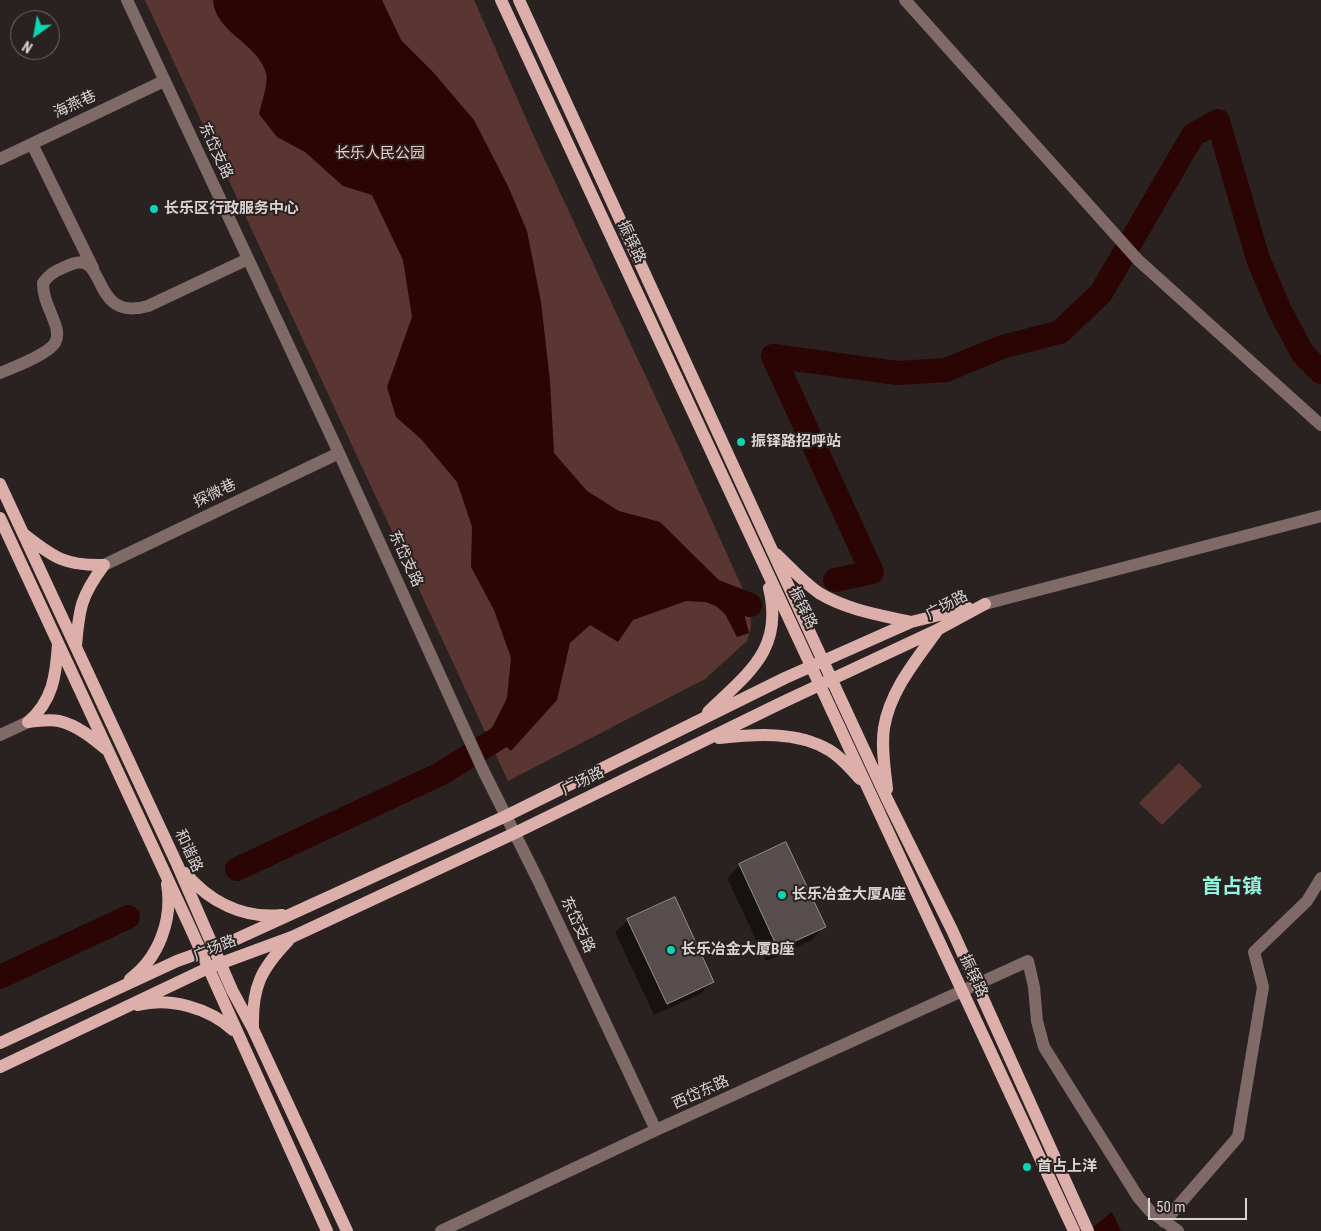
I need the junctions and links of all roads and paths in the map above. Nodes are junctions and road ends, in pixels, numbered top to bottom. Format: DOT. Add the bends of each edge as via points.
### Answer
graph roads {
  1 [pos="127,0"];
  2 [pos="501,0"];
  3 [pos="519,0"];
  4 [pos="905,0"];
  5 [pos="164,81"];
  6 [pos="32,144"];
  7 [pos="0,159"];
  8 [pos="248,259"];
  9 [pos="94,270"];
  10 [pos="0,373"];
  11 [pos="1321,425"];
  12 [pos="339,453"];
  13 [pos="0,484"];
  14 [pos="1321,516"];
  15 [pos="0,518"];
  16 [pos="23,533"];
  17 [pos="772,550"];
  18 [pos="104,565"];
  19 [pos="764,566"];
  20 [pos="985,604"];
  21 [pos="911,622"];
  22 [pos="937,630"];
  23 [pos="58,643"];
  24 [pos="76,648"];
  25 [pos="818,664"];
  26 [pos="826,682"];
  27 [pos="700,720"];
  28 [pos="28,722"];
  29 [pos="0,735"];
  30 [pos="709,740"];
  31 [pos="109,752"];
  32 [pos="868,789"];
  33 [pos="888,801"];
  34 [pos="506,816"];
  35 [pos="514,833"];
  36 [pos="176,864"];
  37 [pos="165,874"];
  38 [pos="1321,878"];
  39 [pos="289,914"];
  40 [pos="292,937"];
  41 [pos="214,948"];
  42 [pos="201,954"];
  43 [pos="220,964"];
  44 [pos="208,968"];
  45 [pos="976,985"];
  46 [pos="114,991"];
  47 [pos="962,991"];
  48 [pos="123,1008"];
  49 [pos="253,1029"];
  50 [pos="237,1033"];
  51 [pos="0,1044"];
  52 [pos="0,1067"];
  53 [pos="656,1130"];
  54 [pos="1164,1222"];
  55 [pos="1087,1228"];
  56 [pos="327,1231"];
  57 [pos="347,1231"];
  58 [pos="440,1231"];
  59 [pos="1074,1231"];
  60 [pos="1178,1231"];
  1 -- 5 [label="street, 东岱支路"];
  2 -- 19 [label="main road, 振铎路"];
  3 -- 17 [label="main road, 振铎路"];
  4 -- 11 [label="street" via="1138,260"];
  5 -- 6 [label="street, 海燕巷"];
  5 -- 8 [label="street, 东岱支路"];
  6 -- 7 [label="street, 海燕巷"];
  6 -- 9 [label="street"];
  8 -- 9 [label="street" via="148,306 126,309 106,295"];
  8 -- 12 [label="street, 东岱支路"];
  9 -- 10 [label="street" via="77,261 49,274 43,284 43,293 58,334 55,343 48,350"];
  12 -- 18 [label="street, 探微巷"];
  12 -- 34 [label="street, 东岱支路"];
  13 -- 16 [label="main road, 和谐路"];
  14 -- 20 [label="street"];
  15 -- 23 [label="main road, 和谐路"];
  16 -- 18 [label="main road" via="65,562"];
  16 -- 24 [label="main road, 和谐路"];
  17 -- 21 [label="main road" via="805,581 831,599 852,608"];
  17 -- 25 [label="main road, 振铎路"];
  18 -- 24 [label="main road" via="82,602"];
  19 -- 25 [label="main road, 振铎路"];
  19 -- 27 [label="main road" via="773,610 771,635 759,659"];
  20 -- 21 [label="main road, 广场路"];
  20 -- 22 [label="main road, 广场路"];
  21 -- 25 [label="main road, 广场路"];
  22 -- 26 [label="main road, 广场路"];
  22 -- 33 [label="main road" via="894,696 888,714 883,741"];
  23 -- 28 [label="main road" via="49,696 42,709"];
  23 -- 31 [label="main road, 和谐路"];
  24 -- 36 [label="main road, 和谐路"];
  25 -- 26 [label="main road, 振铎路"];
  25 -- 27 [label="main road, 广场路"];
  26 -- 30 [label="main road, 广场路"];
  26 -- 32 [label="main road, 振铎路"];
  26 -- 33 [label="main road, 振铎路"];
  27 -- 34 [label="main road, 广场路"];
  28 -- 29 [label="street"];
  28 -- 31 [label="main road" via="60,721"];
  30 -- 32 [label="main road" via="749,735 805,741 830,750"];
  30 -- 35 [label="main road, 广场路"];
  31 -- 37 [label="main road, 和谐路"];
  32 -- 47 [label="main road, 振铎路"];
  33 -- 45 [label="main road, 振铎路"];
  34 -- 35 [label="street, 东岱支路"];
  34 -- 39 [label="main road, 广场路"];
  35 -- 40 [label="main road, 广场路"];
  35 -- 53 [label="street, 东岱支路"];
  36 -- 39 [label="main road" via="212,899 230,907 258,915"];
  36 -- 41 [label="main road, 和谐路"];
  37 -- 42 [label="main road, 和谐路"];
  37 -- 46 [label="main road" via="168,892 162,938 146,964"];
  38 -- 54 [label="street" via="1307,901 1254,952 1262,987 1238,1137"];
  39 -- 41 [label="main road, 广场路"];
  40 -- 43 [label="main road, 广场路"];
  40 -- 49 [label="main road" via="270,961 257,983 253,997"];
  41 -- 42 [label="main road, 广场路"];
  41 -- 43 [label="main road, 和谐路"];
  42 -- 44 [label="main road, 和谐路"];
  42 -- 46 [label="main road, 广场路"];
  43 -- 44 [label="main road, 广场路"];
  43 -- 49 [label="main road, 和谐路"];
  44 -- 48 [label="main road, 广场路"];
  44 -- 50 [label="main road, 和谐路"];
  45 -- 47 [label="street, 西岱东路"];
  45 -- 54 [label="street, 西岱东路" via="1028,961 1044,1046 1125,1177 1150,1211"];
  45 -- 55 [label="main road, 振铎路"];
  46 -- 51 [label="main road, 广场路"];
  47 -- 53 [label="street, 西岱东路"];
  47 -- 59 [label="main road, 振铎路"];
  48 -- 50 [label="main road" via="143,1003 192,1007 223,1021"];
  48 -- 52 [label="main road, 广场路"];
  49 -- 57 [label="main road, 和谐路"];
  50 -- 56 [label="main road, 和谐路"];
  53 -- 58 [label="street, 西岱东路"];
  54 -- 60 [label="street"];
}
